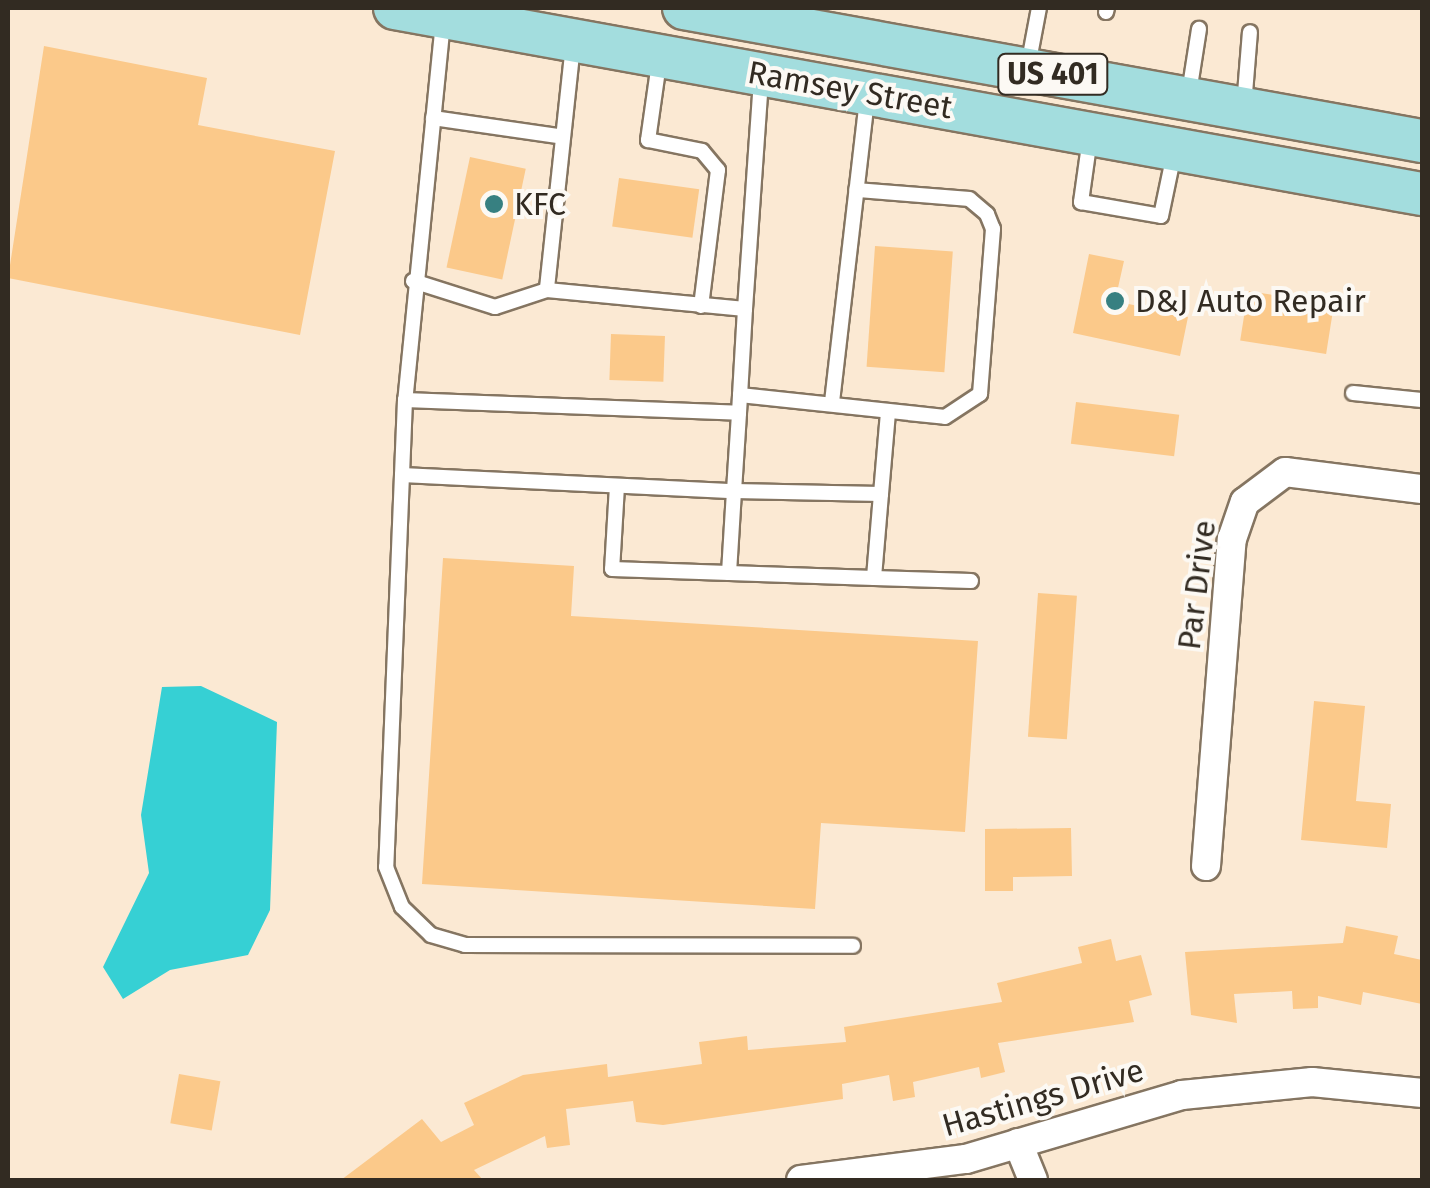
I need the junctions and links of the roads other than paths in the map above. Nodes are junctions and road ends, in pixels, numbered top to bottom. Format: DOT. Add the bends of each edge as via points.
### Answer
graph roads {
  1 [pos="395,8"];
  2 [pos="684,8"];
  3 [pos="1038,8"];
  4 [pos="444,16"];
  5 [pos="790,17"];
  6 [pos="1200,29"];
  7 [pos="1250,32"];
  8 [pos="574,40"];
  9 [pos="660,57"];
  10 [pos="1027,70"];
  11 [pos="762,74"];
  12 [pos="868,93"];
  13 [pos="1188,99"];
  14 [pos="1244,109"];
  15 [pos="432,118"];
  16 [pos="1091,134"];
  17 [pos="558,136"];
  18 [pos="1422,141"];
  19 [pos="1175,149"];
  20 [pos="856,190"];
  21 [pos="1422,194"];
  22 [pos="413,281"];
  23 [pos="547,290"];
  24 [pos="701,306"];
  25 [pos="746,309"];
  26 [pos="1353,393"];
  27 [pos="740,395"];
  28 [pos="404,400"];
  29 [pos="1422,400"];
  30 [pos="832,402"];
  31 [pos="739,413"];
  32 [pos="888,413"];
  33 [pos="402,475"];
  34 [pos="617,486"];
  35 [pos="1422,489"];
  36 [pos="734,491"];
  37 [pos="881,494"];
  38 [pos="729,573"];
  39 [pos="874,578"];
  40 [pos="970,581"];
  41 [pos="1206,866"];
  42 [pos="853,946"];
  43 [pos="1422,1093"];
  44 [pos="1018,1143"];
  45 [pos="801,1180"];
  46 [pos="1032,1180"];
  1 -- 4 [label="main road, Ramsey Street / US 401"];
  2 -- 5 [label="main road, Ramsey Street / US 401"];
  3 -- 10 [label="lane"];
  4 -- 8 [label="main road, Ramsey Street / US 401"];
  4 -- 15 [label="lane"];
  5 -- 10 [label="main road, Ramsey Street / US 401"];
  6 -- 13 [label="lane"];
  7 -- 14 [label="lane"];
  8 -- 9 [label="main road, Ramsey Street / US 401"];
  8 -- 17 [label="lane"];
  9 -- 11 [label="main road, Ramsey Street / US 401"];
  9 -- 24 [label="lane" via="648,140 702,151 718,170"];
  10 -- 13 [label="main road, Ramsey Street / US 401"];
  11 -- 12 [label="main road, Ramsey Street / US 401"];
  11 -- 25 [label="lane"];
  12 -- 16 [label="main road, Ramsey Street / US 401"];
  12 -- 20 [label="lane"];
  13 -- 14 [label="main road, Ramsey Street / US 401"];
  14 -- 18 [label="main road, Ramsey Street / US 401"];
  15 -- 17 [label="lane"];
  15 -- 22 [label="lane"];
  16 -- 19 [label="main road, Ramsey Street / US 401"];
  16 -- 19 [label="lane" via="1081,202 1161,216"];
  17 -- 23 [label="lane"];
  19 -- 21 [label="main road, Ramsey Street / US 401"];
  20 -- 30 [label="lane"];
  20 -- 32 [label="lane" via="969,200 993,230 980,394 945,417"];
  22 -- 23 [label="lane" via="495,307"];
  22 -- 28 [label="lane"];
  23 -- 24 [label="lane"];
  24 -- 25 [label="lane"];
  25 -- 27 [label="lane"];
  26 -- 29 [label="lane"];
  27 -- 30 [label="lane"];
  27 -- 31 [label="lane"];
  28 -- 31 [label="lane"];
  28 -- 33 [label="lane"];
  30 -- 32 [label="lane"];
  31 -- 36 [label="lane"];
  32 -- 37 [label="lane"];
  33 -- 34 [label="lane"];
  33 -- 42 [label="lane" via="386,867 402,907 431,935 466,945"];
  34 -- 36 [label="lane"];
  34 -- 38 [label="lane" via="612,569"];
  35 -- 41 [label="street, Par Drive" via="1285,472 1245,502 1232,539"];
  36 -- 37 [label="lane"];
  36 -- 38 [label="lane"];
  37 -- 39 [label="lane"];
  38 -- 39 [label="lane"];
  39 -- 40 [label="lane"];
  43 -- 44 [label="street, Hastings Drive" via="1312,1082 1182,1095"];
  44 -- 45 [label="street, Hastings Drive" via="901,1171"];
  44 -- 46 [label="street"];
}
